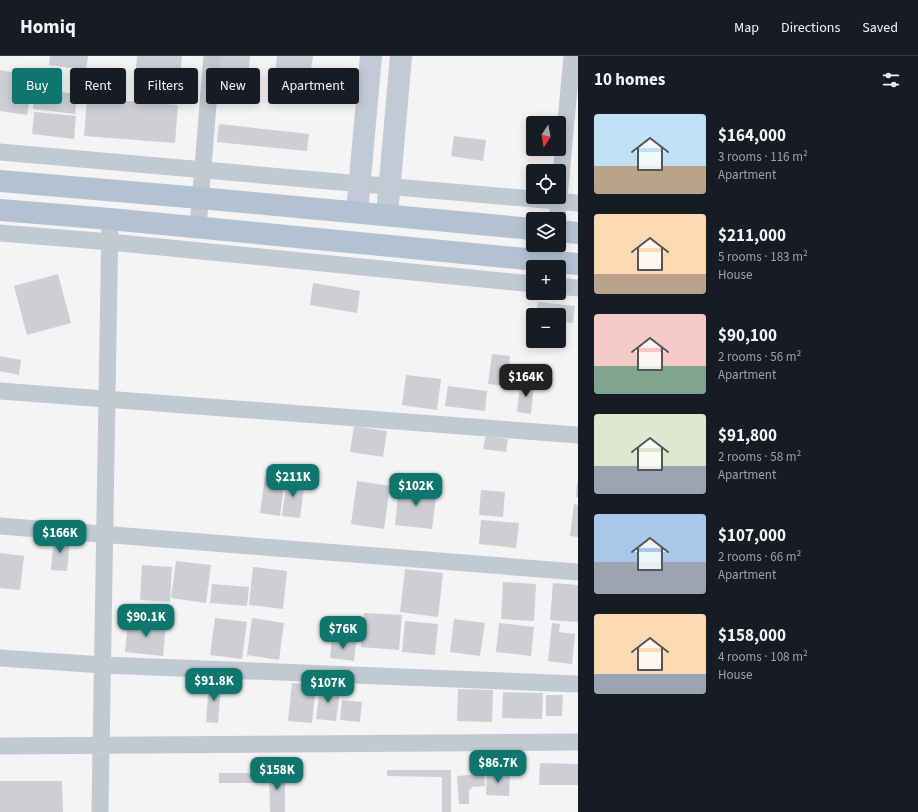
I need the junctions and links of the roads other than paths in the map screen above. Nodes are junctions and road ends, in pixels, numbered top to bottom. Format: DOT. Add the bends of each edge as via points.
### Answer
graph roads {
  1 [pos="212,56"];
  2 [pos="371,56"];
  3 [pos="401,56"];
  4 [pos="572,56"];
  5 [pos="0,152"];
  6 [pos="562,164"];
  7 [pos="202,170"];
  8 [pos="0,181"];
  9 [pos="359,184"];
  10 [pos="389,186"];
  11 [pos="200,198"];
  12 [pos="526,198"];
  13 [pos="566,201"];
  14 [pos="578,202"];
  15 [pos="0,210"];
  16 [pos="357,212"];
  17 [pos="387,215"];
  18 [pos="110,219"];
  19 [pos="198,227"];
  20 [pos="526,227"];
  21 [pos="566,231"];
  22 [pos="578,232"];
  23 [pos="0,233"];
  24 [pos="110,242"];
  25 [pos="578,264"];
  26 [pos="526,283"];
  27 [pos="566,287"];
  28 [pos="578,288"];
  29 [pos="0,391"];
  30 [pos="108,400"];
  31 [pos="578,435"];
  32 [pos="0,526"];
  33 [pos="105,534"];
  34 [pos="578,572"];
  35 [pos="0,658"];
  36 [pos="103,665"];
  37 [pos="578,684"];
  38 [pos="578,742"];
  39 [pos="0,746"];
  40 [pos="101,746"];
  41 [pos="100,812"];
  1 -- 7 [label="street"];
  2 -- 9 [label="main road"];
  3 -- 10 [label="main road"];
  4 -- 6 [label="street"];
  5 -- 7 [label="street"];
  7 -- 9 [label="street"];
  7 -- 11 [label="street"];
  8 -- 11 [label="main road"];
  9 -- 10 [label="street"];
  9 -- 16 [label="main road"];
  10 -- 12 [label="street"];
  10 -- 17 [label="main road"];
  11 -- 16 [label="main road"];
  11 -- 19 [label="street"];
  13 -- 14 [label="street"];
  15 -- 18 [label="main road"];
  16 -- 17 [label="main road"];
  17 -- 20 [label="main road"];
  18 -- 19 [label="main road"];
  18 -- 24 [label="street"];
  19 -- 25 [label="main road"];
  21 -- 22 [label="main road"];
  23 -- 24 [label="street"];
  24 -- 26 [label="street"];
  24 -- 30 [label="street"];
  27 -- 28 [label="street"];
  29 -- 30 [label="street"];
  30 -- 31 [label="street"];
  30 -- 33 [label="street"];
  32 -- 33 [label="street"];
  33 -- 34 [label="street"];
  33 -- 36 [label="street"];
  35 -- 36 [label="street"];
  36 -- 37 [label="street"];
  36 -- 40 [label="street"];
  38 -- 40 [label="street"];
  39 -- 40 [label="street"];
  40 -- 41 [label="street"];
}
